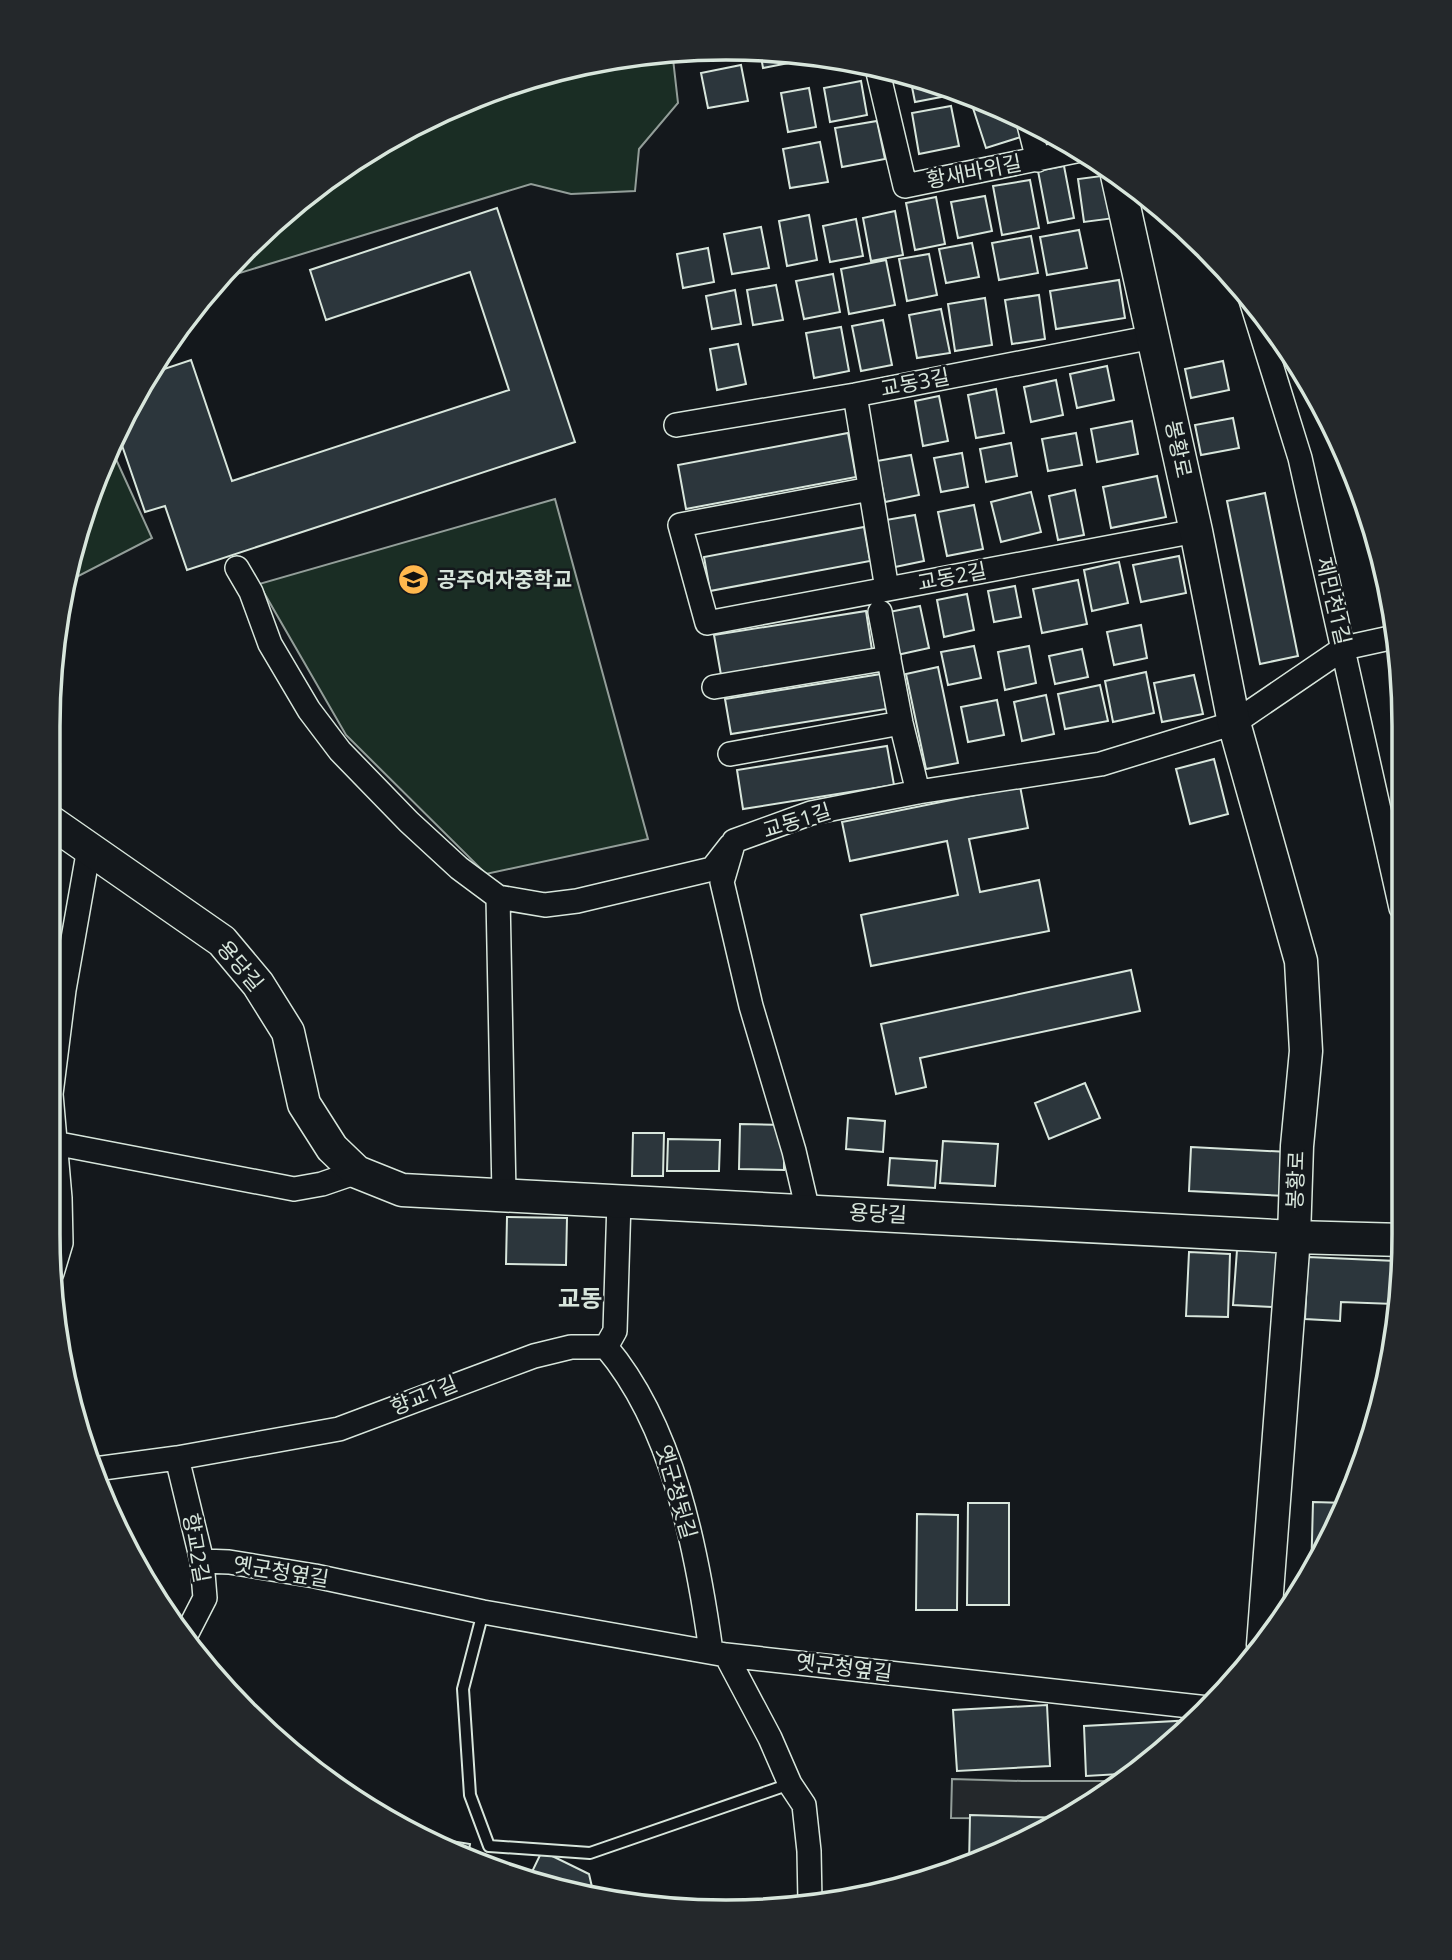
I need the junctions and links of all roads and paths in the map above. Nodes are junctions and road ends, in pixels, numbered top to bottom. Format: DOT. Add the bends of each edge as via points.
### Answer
graph roads {
  1 [pos="879,77"];
  2 [pos="1031,134"];
  3 [pos="1066,153"];
  4 [pos="1038,160"];
  5 [pos="1120,189"];
  6 [pos="1258,325"];
  7 [pos="1153,337"];
  8 [pos="855,395"];
  9 [pos="676,425"];
  10 [pos="870,489"];
  11 [pos="1196,531"];
  12 [pos="237,568"];
  13 [pos="887,589"];
  14 [pos="880,612"];
  15 [pos="1387,639"];
  16 [pos="1344,648"];
  17 [pos="889,658"];
  18 [pos="714,687"];
  19 [pos="901,723"];
  20 [pos="1234,723"];
  21 [pos="730,754"];
  22 [pos="918,792"];
  23 [pos="60,828"];
  24 [pos="734,841"];
  25 [pos="89,848"];
  26 [pos="1392,867"];
  27 [pos="498,897"];
  28 [pos="60,1026"];
  29 [pos="60,1144"];
  30 [pos="357,1172"];
  31 [pos="504,1194"];
  32 [pos="60,1198"];
  33 [pos="619,1201"];
  34 [pos="808,1210"];
  35 [pos="1294,1237"];
  36 [pos="1392,1240"];
  37 [pos="60,1245"];
  38 [pos="606,1347"];
  39 [pos="177,1458"];
  40 [pos="102,1468"];
  41 [pos="202,1561"];
  42 [pos="483,1612"];
  43 [pos="1264,1626"];
  44 [pos="189,1629"];
  45 [pos="719,1653"];
  46 [pos="1195,1707"];
  47 [pos="790,1784"];
  48 [pos="810,1895"];
  1 -- 4 [label="street, 황새바위길" via="905,186"];
  2 -- 4 [label="street, 황새바위길"];
  3 -- 4 [label="street, 황새바위길"];
  5 -- 7 [label="street, 봉황로"];
  6 -- 16 [label="street, 제민천1길" via="1300,458"];
  7 -- 8 [label="street, 교동3길"];
  7 -- 11 [label="street, 봉황로"];
  8 -- 9 [label="street, 교동3길"];
  8 -- 10 [label="street"];
  10 -- 13 [label="street"];
  10 -- 13 [label="street, 교동2길" via="680,525 707,623"];
  11 -- 13 [label="street, 교동2길"];
  11 -- 20 [label="street, 봉황로"];
  12 -- 27 [label="street" via="270,644 340,751 408,821"];
  14 -- 17 [label="street"];
  15 -- 16 [label="street"];
  16 -- 20 [label="street"];
  16 -- 26 [label="street, 제민천1길"];
  17 -- 18 [label="street"];
  17 -- 19 [label="street"];
  19 -- 21 [label="street"];
  19 -- 22 [label="street"];
  20 -- 22 [label="street, 교동1길" via="1101,764"];
  20 -- 35 [label="street, 봉황로" via="1301,961 1306,1051"];
  22 -- 24 [label="street, 교동1길" via="811,813"];
  23 -- 25 [label="street, 용당길"];
  24 -- 27 [label="street" via="712,869 577,901 545,905"];
  24 -- 34 [label="street, 교동1길" via="722,882"];
  25 -- 28 [label="street"];
  25 -- 30 [label="street, 용당길" via="222,941 258,984 288,1032 304,1104 332,1148"];
  27 -- 31 [label="street"];
  29 -- 30 [label="street" via="294,1189"];
  30 -- 31 [label="street, 용당길" via="402,1190"];
  31 -- 33 [label="street, 용당길"];
  32 -- 37 [label="street"];
  33 -- 34 [label="street, 용당길"];
  33 -- 38 [label="street" via="615,1331"];
  34 -- 35 [label="street, 용당길"];
  35 -- 36 [label="street, 용당길"];
  35 -- 43 [label="street, 봉황로"];
  38 -- 39 [label="street, 향교1길" via="571,1347 534,1356 339,1429"];
  38 -- 45 [label="street, 옛군청뒷길" via="626,1371 670,1460"];
  39 -- 40 [label="street, 향교1길"];
  39 -- 41 [label="street, 향교2길"];
  41 -- 42 [label="street, 옛군청옆길" via="315,1576"];
  41 -- 44 [label="street, 향교2길" via="205,1598"];
  42 -- 45 [label="street, 옛군청옆길"];
  42 -- 47 [label="lane" via="463,1689 470,1795 489,1846 590,1853"];
  45 -- 46 [label="street, 옛군청옆길"];
  45 -- 47 [label="street, 옛군청뒷길" via="770,1738"];
  47 -- 48 [label="street, 옛군청뒷길" via="804,1805"];
}
